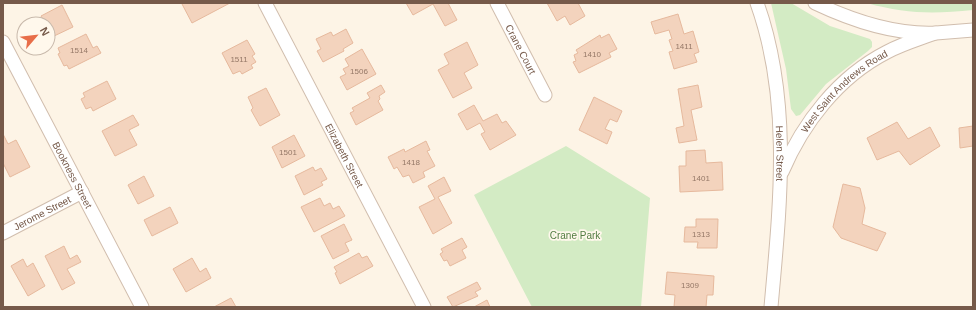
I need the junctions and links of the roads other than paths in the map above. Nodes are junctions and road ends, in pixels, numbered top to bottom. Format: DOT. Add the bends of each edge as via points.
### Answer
graph roads {
  1 [pos="265,3"];
  2 [pos="496,3"];
  3 [pos="757,3"];
  4 [pos="815,3"];
  5 [pos="973,30"];
  6 [pos="935,33"];
  7 [pos="3,42"];
  8 [pos="545,95"];
  9 [pos="780,178"];
  10 [pos="82,192"];
  11 [pos="3,233"];
  12 [pos="142,307"];
  13 [pos="424,307"];
  14 [pos="771,307"];
  1 -- 13 [label="street, Elizabeth Street"];
  2 -- 8 [label="street, Crane Court"];
  3 -- 9 [label="street, Helen Street" via="776,83 780,120"];
  4 -- 6 [label="street, West Saint Andrews Road" via="864,23 898,30"];
  5 -- 6 [label="street, West Saint Andrews Road"];
  6 -- 9 [label="street, West Saint Andrews Road" via="887,52 846,81 828,98 805,127"];
  7 -- 10 [label="street, Bookness Street"];
  9 -- 14 [label="street, Helen Street"];
  10 -- 11 [label="street, Jerome Street"];
  10 -- 12 [label="street, Bookness Street"];
}
